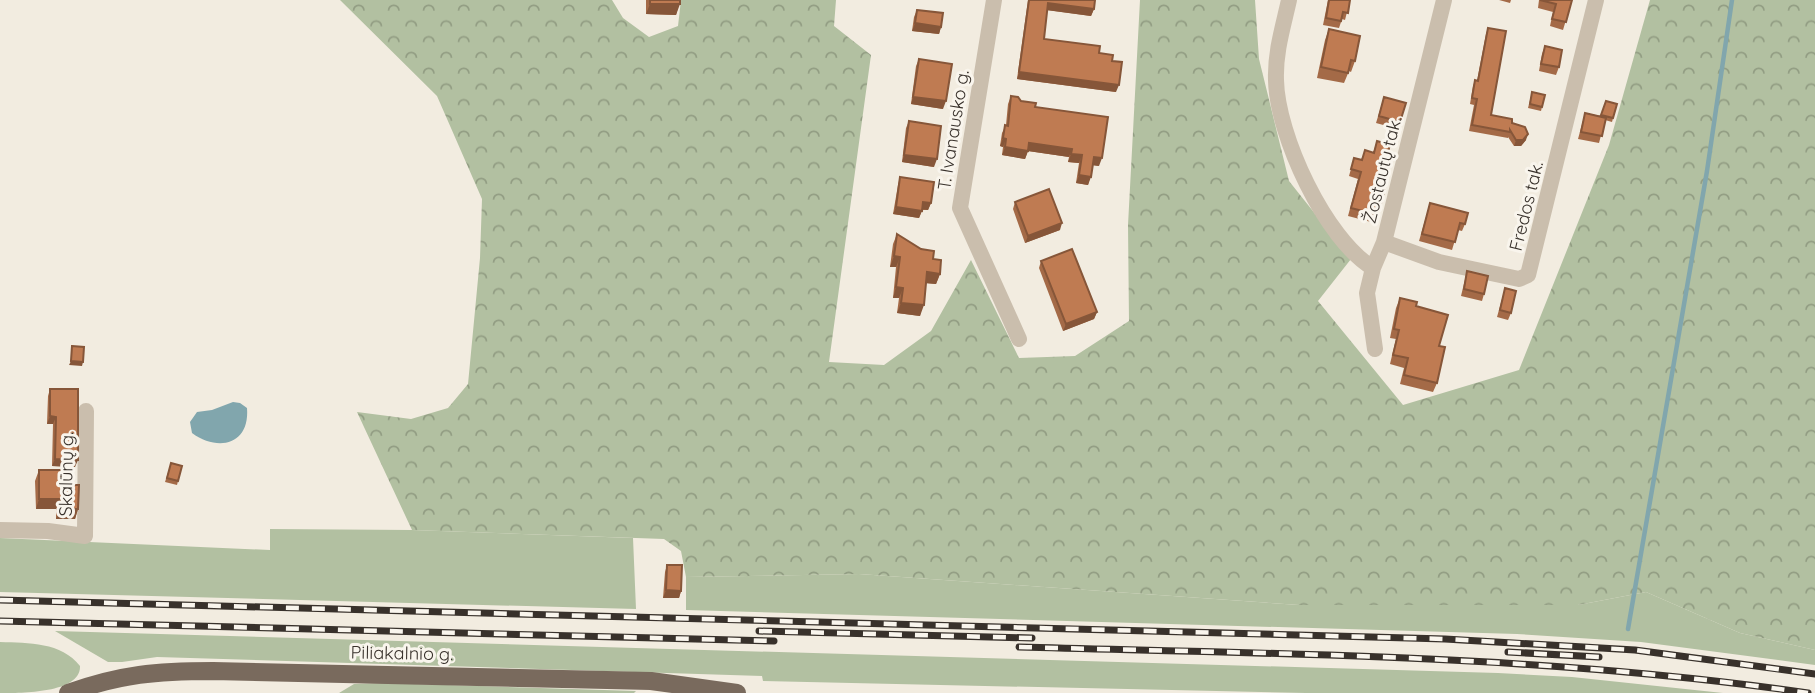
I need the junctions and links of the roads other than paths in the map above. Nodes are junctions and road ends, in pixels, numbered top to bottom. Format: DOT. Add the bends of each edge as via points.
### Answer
graph roads {
  1 [pos="993,0"];
  2 [pos="1289,0"];
  3 [pos="1444,0"];
  4 [pos="1596,0"];
  5 [pos="1384,242"];
  6 [pos="1373,268"];
  7 [pos="1018,339"];
  8 [pos="1375,349"];
  9 [pos="86,411"];
  10 [pos="0,530"];
  11 [pos="68,693"];
  12 [pos="737,693"];
  1 -- 7 [label="street, T. Ivanausko g." via="960,208"];
  2 -- 6 [label="street" via="1276,51 1277,103 1288,139 1307,187 1346,244"];
  3 -- 5 [label="street, Žostautų tak."];
  4 -- 5 [label="street, Fredos tak." via="1528,275 1519,279 1439,262"];
  5 -- 6 [label="street, Žostautų tak."];
  6 -- 8 [label="street, Žostautų tak." via="1367,293"];
  9 -- 10 [label="street, Skalūnų g." via="85,536"];
  11 -- 12 [label="main road, Piliakalnio g." via="156,671 213,671 651,681"];
}
